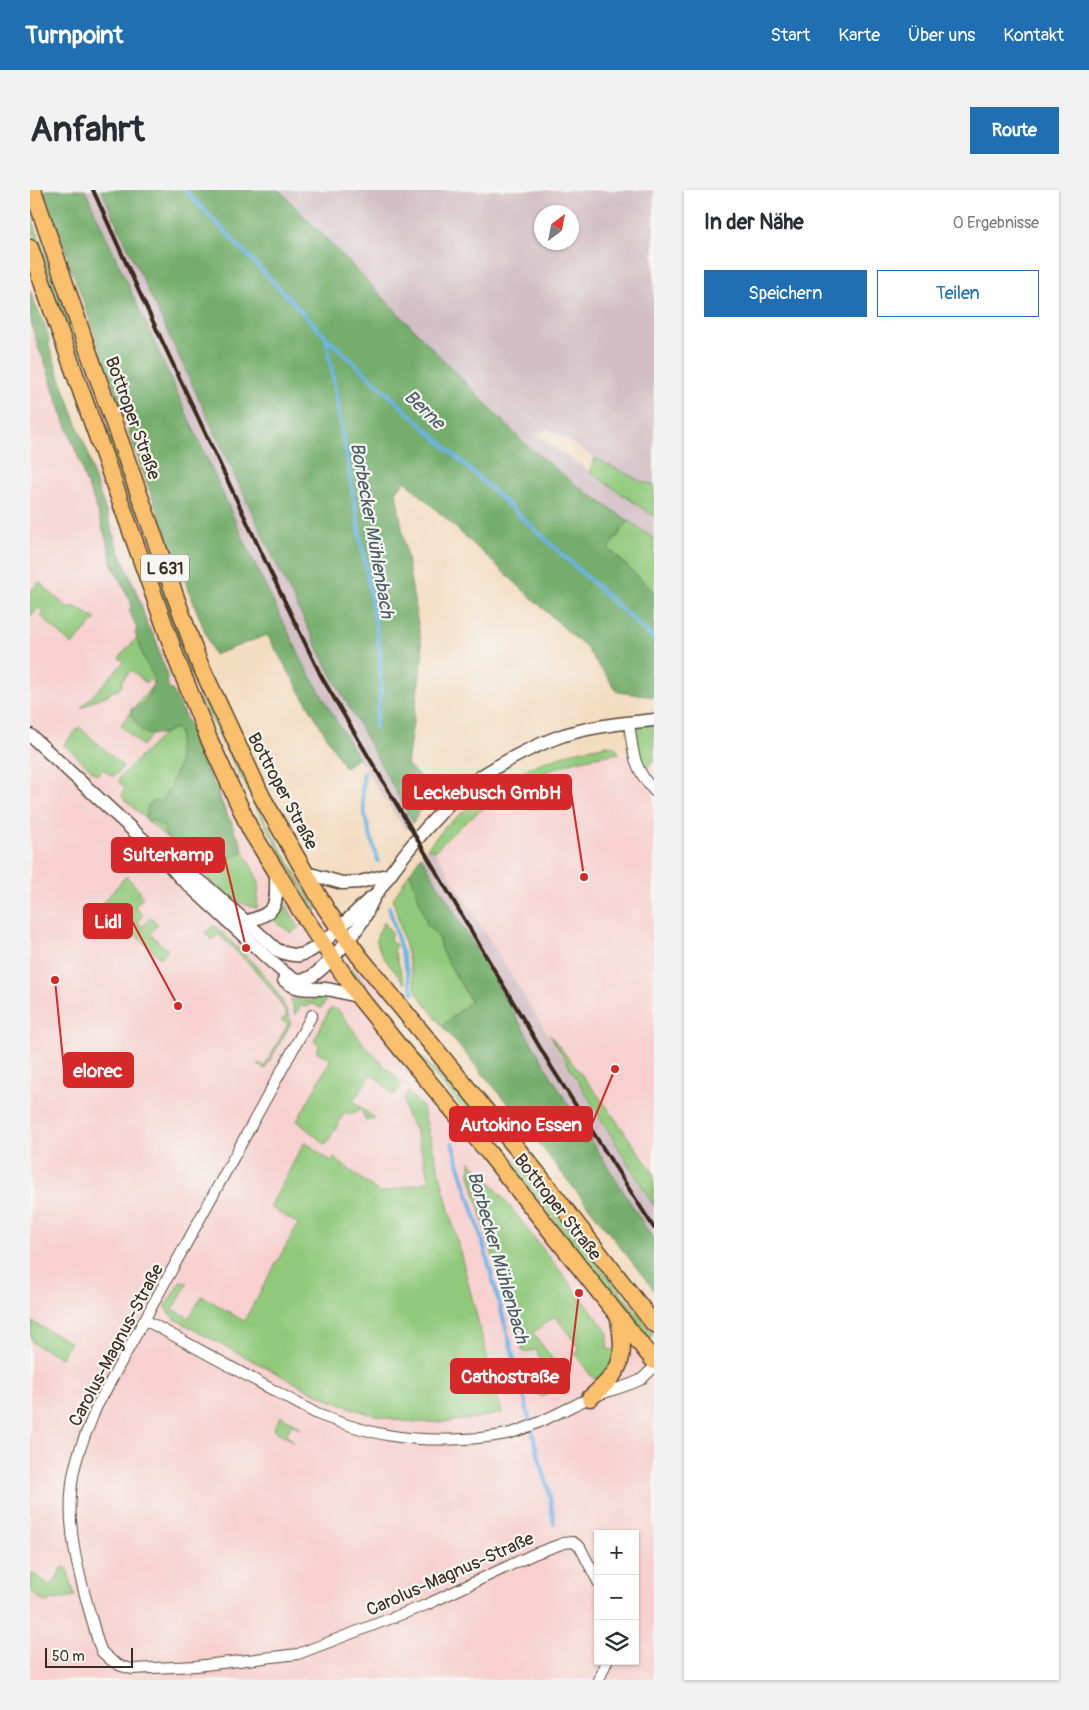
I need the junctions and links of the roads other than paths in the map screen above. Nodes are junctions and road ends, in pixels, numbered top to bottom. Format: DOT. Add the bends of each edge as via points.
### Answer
graph roads {
  1 [pos="33,190"];
  2 [pos="30,248"];
  3 [pos="654,720"];
  4 [pos="630,722"];
  5 [pos="30,736"];
  6 [pos="654,791"];
  7 [pos="163,858"];
  8 [pos="276,872"];
  9 [pos="303,872"];
  10 [pos="391,874"];
  11 [pos="245,922"];
  12 [pos="344,934"];
  13 [pos="322,942"];
  14 [pos="332,958"];
  15 [pos="274,963"];
  16 [pos="359,997"];
  17 [pos="312,1014"];
  18 [pos="619,1316"];
  19 [pos="145,1320"];
  20 [pos="654,1324"];
  21 [pos="654,1361"];
  22 [pos="654,1368"];
  23 [pos="590,1398"];
  24 [pos="594,1575"];
  25 [pos="605,1665"];
  26 [pos="599,1680"];
  1 -- 9 [label="main road, Bottroper Straße / L 631" via="198,660 262,797"];
  2 -- 8 [label="main road, Bottroper Straße / L 631" via="178,663 251,831"];
  3 -- 4 [label="street"];
  4 -- 6 [label="street" via="635,760 641,776"];
  4 -- 10 [label="street" via="565,735 529,750 467,787 429,826"];
  5 -- 7 [label="street"];
  7 -- 11 [label="street" via="204,884"];
  7 -- 15 [label="street"];
  8 -- 11 [label="street" via="276,897 272,910"];
  8 -- 13 [label="main road, Bottroper Straße / L 631"];
  9 -- 10 [label="street" via="342,883"];
  9 -- 12 [label="main road, Bottroper Straße / L 631"];
  10 -- 12 [label="street" via="376,894 356,911"];
  11 -- 13 [label="street" via="285,954 308,952"];
  12 -- 13 [label="street"];
  12 -- 14 [label="street"];
  12 -- 20 [label="main road, Bottroper Straße / L 631"];
  13 -- 14 [label="main road, Bottroper Straße / L 631"];
  14 -- 15 [label="street" via="304,980 296,980"];
  14 -- 16 [label="main road, Bottroper Straße / L 631"];
  15 -- 16 [label="street" via="279,975 291,986 308,990 331,989"];
  16 -- 18 [label="main road, Bottroper Straße / L 631"];
  17 -- 19 [label="street, Carolus-Magnus-Straße"];
  18 -- 21 [label="main road, Bottroper Straße / L 631"];
  18 -- 23 [label="main road" via="623,1339 619,1366 608,1383"];
  19 -- 23 [label="street" via="315,1414 345,1426 400,1438 436,1441 488,1438 524,1429"];
  19 -- 24 [label="street, Carolus-Magnus-Straße" via="97,1406 72,1481 70,1521 75,1555 102,1652 120,1666 132,1669 196,1666 298,1654 426,1605 544,1550 573,1542 580,1547"];
  22 -- 23 [label="street" via="642,1379"];
  25 -- 26 [label="street"];
}
